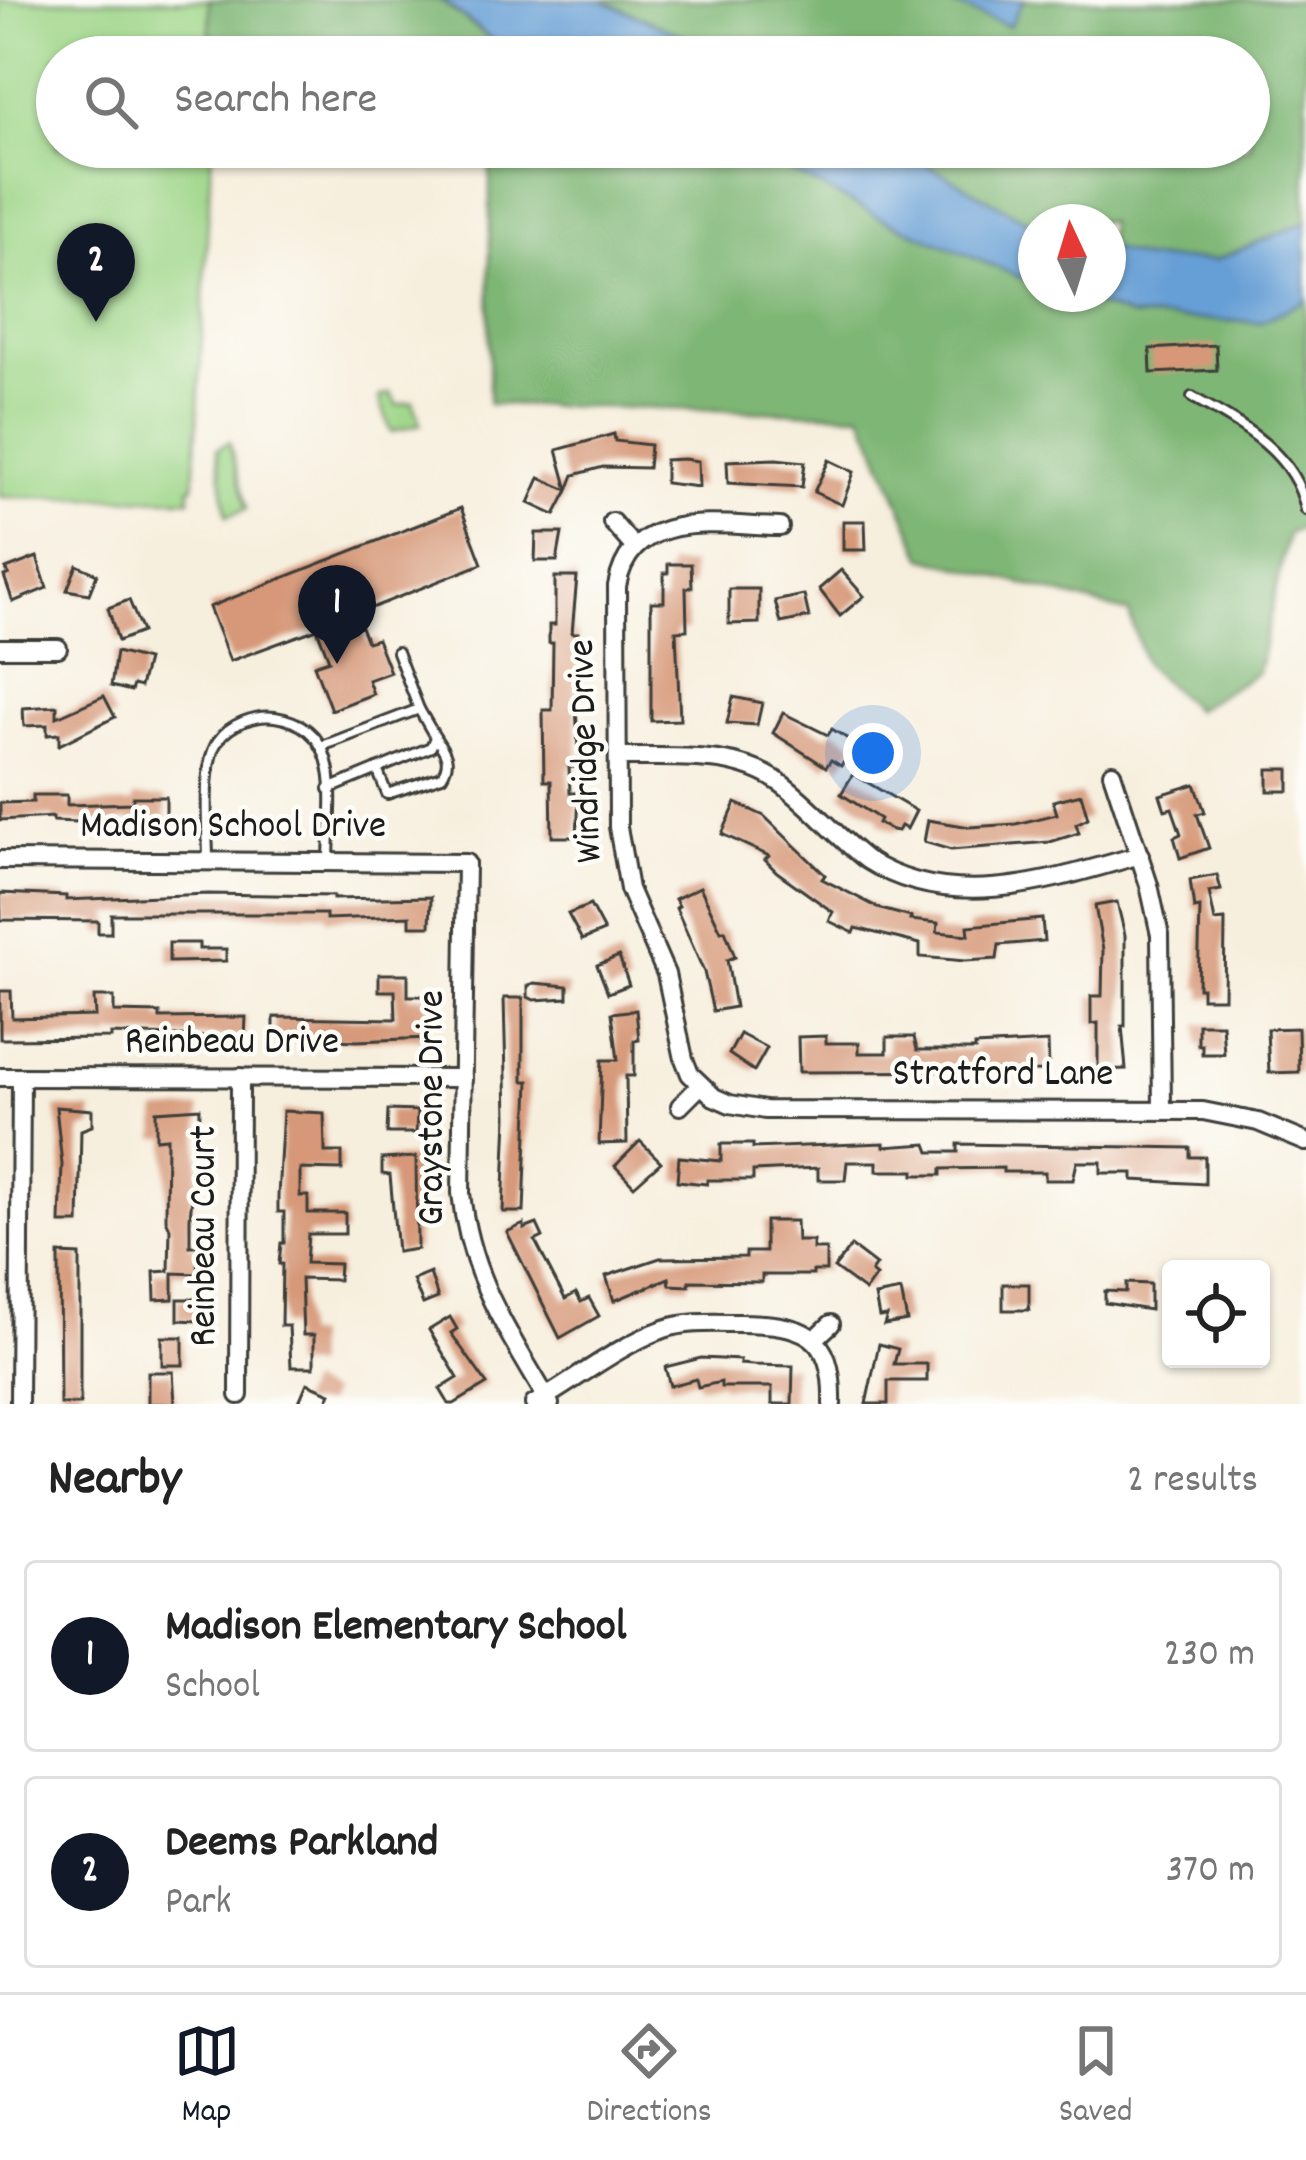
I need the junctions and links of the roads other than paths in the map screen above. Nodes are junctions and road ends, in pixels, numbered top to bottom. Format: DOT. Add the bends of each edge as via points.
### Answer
graph roads {
  1 [pos="1192,397"];
  2 [pos="1306,510"];
  3 [pos="613,522"];
  4 [pos="780,527"];
  5 [pos="634,547"];
  6 [pos="0,648"];
  7 [pos="58,648"];
  8 [pos="397,652"];
  9 [pos="419,709"];
  10 [pos="435,737"];
  11 [pos="322,746"];
  12 [pos="618,757"];
  13 [pos="377,769"];
  14 [pos="1112,773"];
  15 [pos="329,789"];
  16 [pos="1140,855"];
  17 [pos="0,860"];
  18 [pos="208,861"];
  19 [pos="328,862"];
  20 [pos="466,863"];
  21 [pos="21,1076"];
  22 [pos="0,1077"];
  23 [pos="240,1077"];
  24 [pos="463,1078"];
  25 [pos="700,1086"];
  26 [pos="680,1106"];
  27 [pos="1162,1108"];
  28 [pos="1306,1142"];
  29 [pos="831,1324"];
  30 [pos="811,1336"];
  31 [pos="239,1395"];
  32 [pos="543,1402"];
  33 [pos="20,1404"];
  34 [pos="832,1404"];
  1 -- 2 [label="lane" via="1259,438 1284,463"];
  3 -- 5 [label="street"];
  4 -- 5 [label="street" via="669,527"];
  5 -- 12 [label="street, Windridge Drive" via="617,586"];
  6 -- 7 [label="street"];
  8 -- 9 [label="lane"];
  9 -- 10 [label="lane"];
  9 -- 11 [label="lane"];
  10 -- 13 [label="lane" via="431,747"];
  10 -- 13 [label="lane" via="447,755 442,776 387,794"];
  11 -- 15 [label="lane"];
  11 -- 18 [label="lane" via="294,720 262,715 218,740 209,764"];
  12 -- 16 [label="street" via="703,758 756,770 881,869 934,886 1023,884"];
  12 -- 25 [label="street, Windridge Drive" via="625,875 666,974 684,1059"];
  13 -- 15 [label="lane"];
  14 -- 16 [label="street"];
  15 -- 19 [label="lane"];
  16 -- 27 [label="street" via="1160,935"];
  17 -- 18 [label="street, Madison School Drive"];
  18 -- 19 [label="street, Madison School Drive"];
  19 -- 20 [label="street, Madison School Drive"];
  20 -- 24 [label="street, Graystone Drive"];
  21 -- 22 [label="street, Reinbeau Drive"];
  21 -- 23 [label="street, Reinbeau Drive"];
  21 -- 33 [label="street"];
  23 -- 24 [label="street, Reinbeau Drive"];
  23 -- 31 [label="street, Reinbeau Court"];
  24 -- 32 [label="street, Graystone Drive" via="467,1242"];
  25 -- 26 [label="street"];
  25 -- 27 [label="street, Stratford Lane" via="730,1104 765,1110"];
  27 -- 28 [label="street, Stratford Lane" via="1231,1115"];
  29 -- 30 [label="street"];
  30 -- 32 [label="street" via="779,1324 677,1325"];
  30 -- 34 [label="street" via="829,1364"];
}
